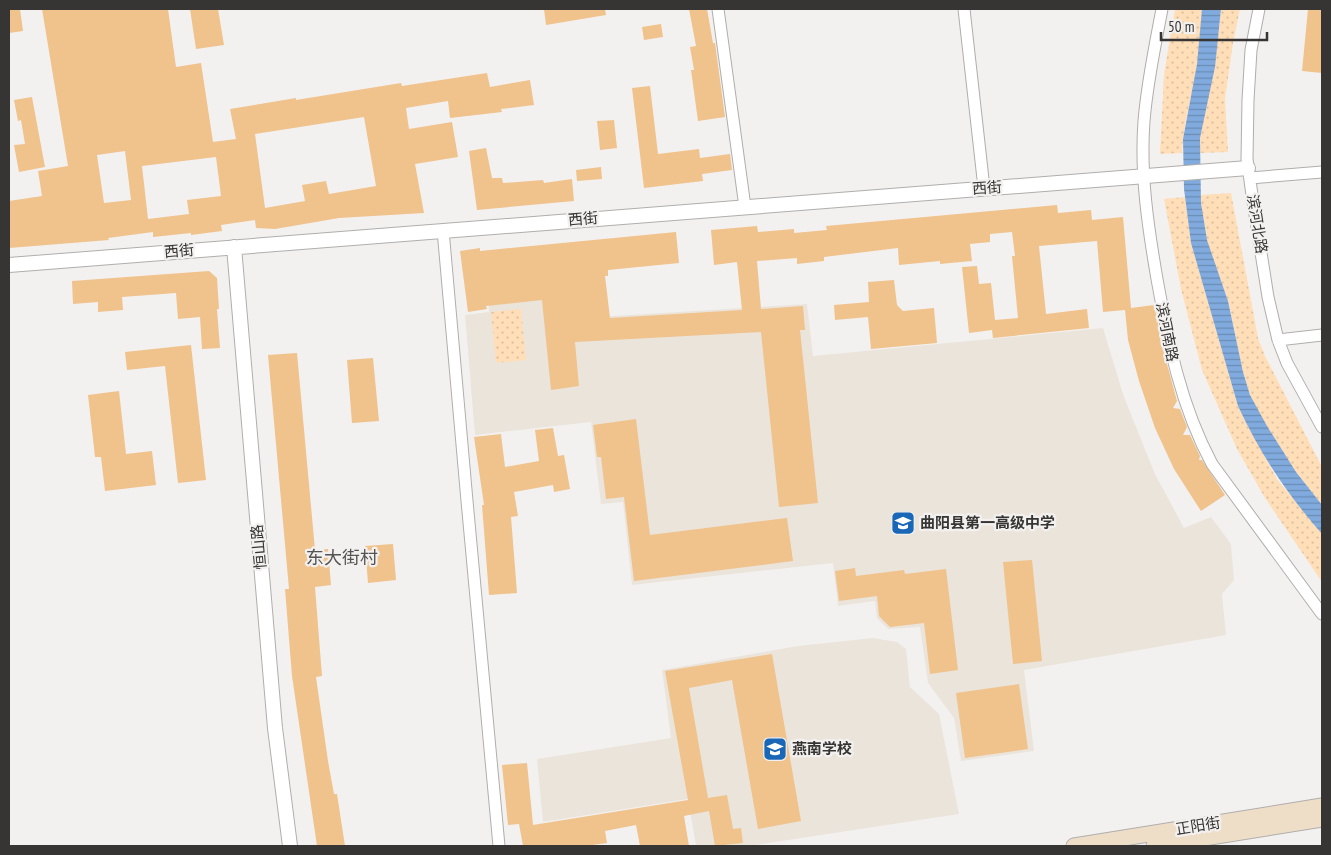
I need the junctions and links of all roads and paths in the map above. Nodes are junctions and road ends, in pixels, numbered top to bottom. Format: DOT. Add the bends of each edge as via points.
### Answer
graph roads {
  1 [pos="718,9"];
  2 [pos="964,9"];
  3 [pos="1162,9"];
  4 [pos="1259,9"];
  5 [pos="1322,172"];
  6 [pos="1249,173"];
  7 [pos="1151,176"];
  8 [pos="984,188"];
  9 [pos="745,207"];
  10 [pos="443,230"];
  11 [pos="234,247"];
  12 [pos="9,265"];
  13 [pos="1322,335"];
  14 [pos="1278,340"];
  15 [pos="1322,428"];
  16 [pos="1322,614"];
  17 [pos="1322,806"];
  18 [pos="1322,819"];
  19 [pos="290,846"];
  20 [pos="500,846"];
  21 [pos="1074,846"];
  22 [pos="1154,846"];
  1 -- 9 [label="street"];
  2 -- 8 [label="street"];
  3 -- 7 [label="street, 滨河南路" via="1144,121"];
  4 -- 6 [label="street, 滨河北路" via="1251,50"];
  5 -- 6 [label="street"];
  6 -- 7 [label="street, 西街" via="1234,169"];
  6 -- 14 [label="street, 滨河北路"];
  7 -- 8 [label="street, 西街"];
  7 -- 16 [label="street, 滨河南路" via="1146,202 1152,250 1174,366 1185,405 1212,464"];
  8 -- 9 [label="street, 西街"];
  9 -- 10 [label="street, 西街"];
  10 -- 11 [label="street, 西街"];
  10 -- 20 [label="street"];
  11 -- 12 [label="street, 西街"];
  11 -- 19 [label="street, 恒山路" via="275,728"];
  13 -- 14 [label="street"];
  14 -- 15 [label="street, 滨河北路"];
  17 -- 21 [label="main road, 正阳街"];
  18 -- 22 [label="main road, 正阳街"];
}
